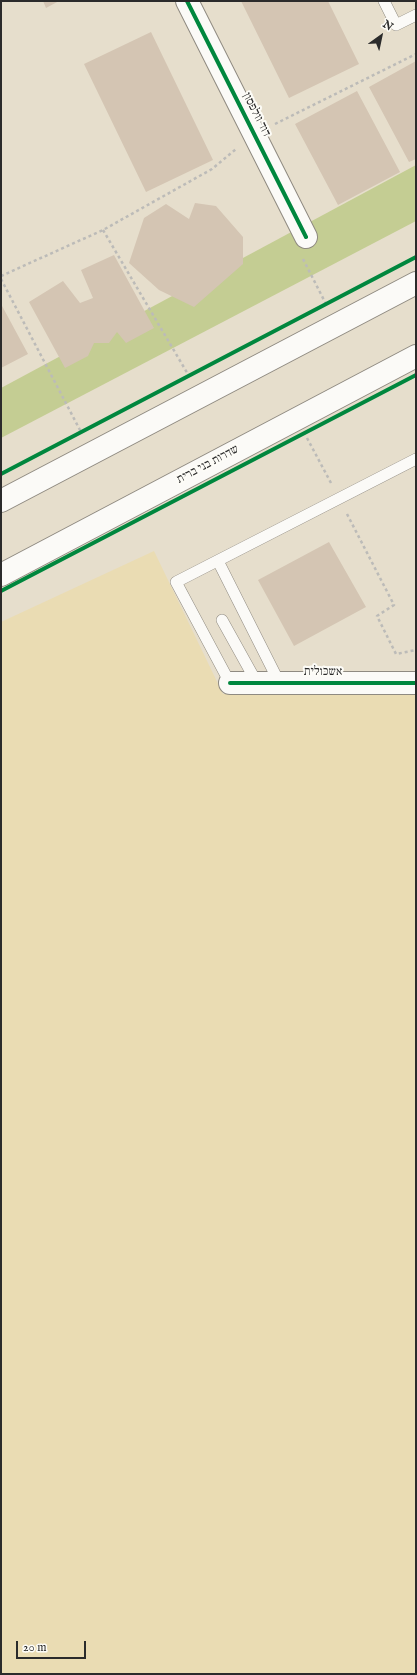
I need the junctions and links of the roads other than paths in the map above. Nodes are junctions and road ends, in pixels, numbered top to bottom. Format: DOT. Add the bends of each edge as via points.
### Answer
graph roads {
  1 [pos="187,1"];
  2 [pos="384,1"];
  3 [pos="416,15"];
  4 [pos="306,237"];
  5 [pos="416,283"];
  6 [pos="416,356"];
  7 [pos="416,459"];
  8 [pos="1,501"];
  9 [pos="218,561"];
  10 [pos="1,575"];
  11 [pos="222,620"];
  12 [pos="230,683"];
  13 [pos="256,683"];
  14 [pos="416,683"];
  15 [pos="280,684"];
  1 -- 4 [label="main road, דוד וולפסון"];
  2 -- 3 [label="lane" via="396,25"];
  5 -- 8 [label="main road"];
  6 -- 10 [label="main road, שדרות בני ברית"];
  7 -- 9 [label="lane"];
  9 -- 12 [label="lane" via="176,582"];
  9 -- 15 [label="lane"];
  11 -- 13 [label="lane"];
  12 -- 13 [label="main road, אשכולית"];
  13 -- 15 [label="main road, אשכולית"];
  14 -- 15 [label="main road, אשכולית"];
}
